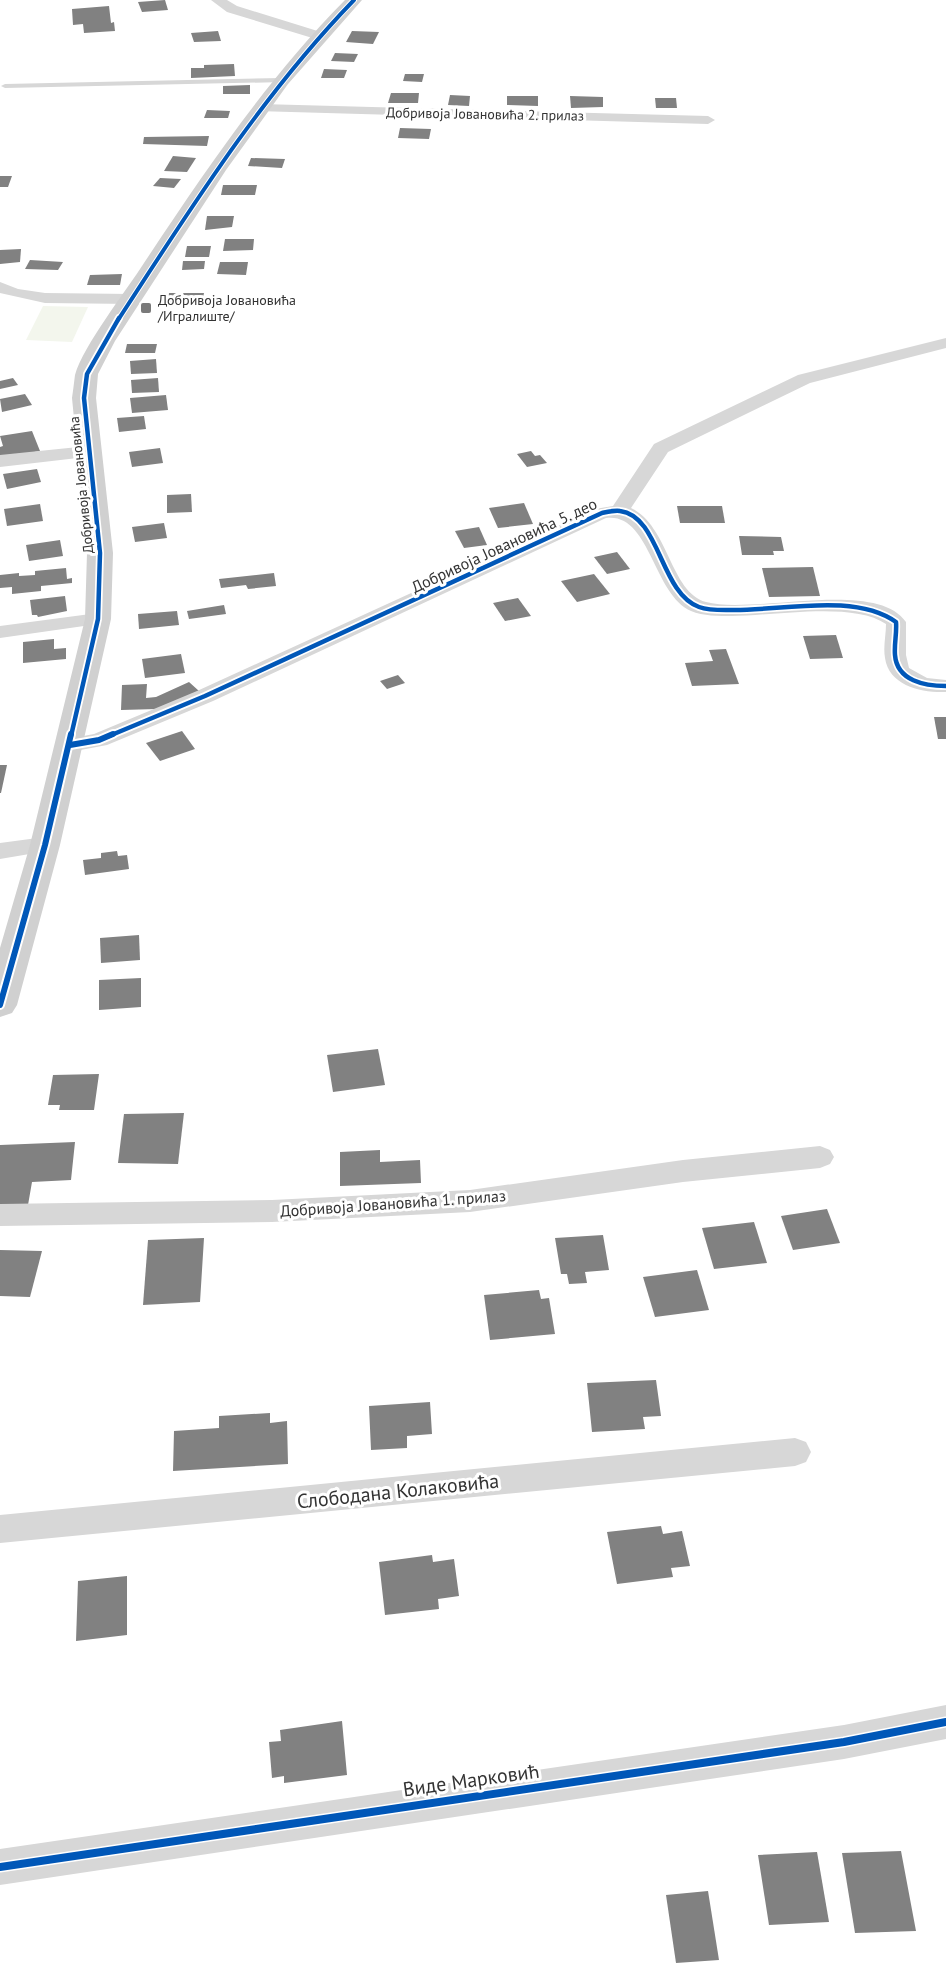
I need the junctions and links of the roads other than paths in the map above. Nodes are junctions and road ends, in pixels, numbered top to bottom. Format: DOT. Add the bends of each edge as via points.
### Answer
graph roads {
  1 [pos="218,0"];
  2 [pos="354,0"];
  3 [pos="319,36"];
  4 [pos="282,80"];
  5 [pos="5,86"];
  6 [pos="261,108"];
  7 [pos="708,120"];
  8 [pos="0,287"];
  9 [pos="132,299"];
  10 [pos="946,342"];
  11 [pos="88,452"];
  12 [pos="0,461"];
  13 [pos="619,511"];
  14 [pos="98,619"];
  15 [pos="0,632"];
  16 [pos="946,686"];
  17 [pos="70,745"];
  18 [pos="45,845"];
  19 [pos="0,851"];
  20 [pos="0,1005"];
  21 [pos="820,1157"];
  22 [pos="0,1215"];
  23 [pos="795,1452"];
  24 [pos="0,1529"];
  25 [pos="946,1722"];
  26 [pos="0,1867"];
  1 -- 3 [label="street" via="232,9"];
  2 -- 3 [label="street, Добривоја Јовановића"];
  3 -- 4 [label="street, Добривоја Јовановића"];
  4 -- 5 [label="lane"];
  4 -- 6 [label="street, Добривоја Јовановића"];
  6 -- 7 [label="street, Добривоја Јовановића 2. прилаз"];
  6 -- 9 [label="street, Добривоја Јовановића"];
  8 -- 9 [label="street" via="14,295 32,298"];
  9 -- 11 [label="street, Добривоја Јовановића" via="87,374 84,398"];
  10 -- 13 [label="street" via="804,379 661,448"];
  11 -- 12 [label="street"];
  11 -- 14 [label="street, Добривоја Јовановића" via="100,553"];
  13 -- 16 [label="street, Добривоја Јовановића 5. део" via="633,517 645,529 670,578 690,603 706,609 843,607 883,611 896,622 895,658 899,670 921,684"];
  13 -- 17 [label="street, Добривоја Јовановића 5. део" via="602,513 163,714 99,740"];
  14 -- 15 [label="street"];
  14 -- 17 [label="street, Добривоја Јовановића"];
  17 -- 18 [label="street, Добривоја Јовановића"];
  18 -- 19 [label="street"];
  18 -- 20 [label="street, Добривоја Јовановића"];
  21 -- 22 [label="street, Добривоја Јовановића 1. прилаз" via="683,1171 470,1201 272,1210"];
  23 -- 24 [label="street, Слободана Колаковића"];
  25 -- 26 [label="street, Виде Марковић" via="844,1742"];
}
